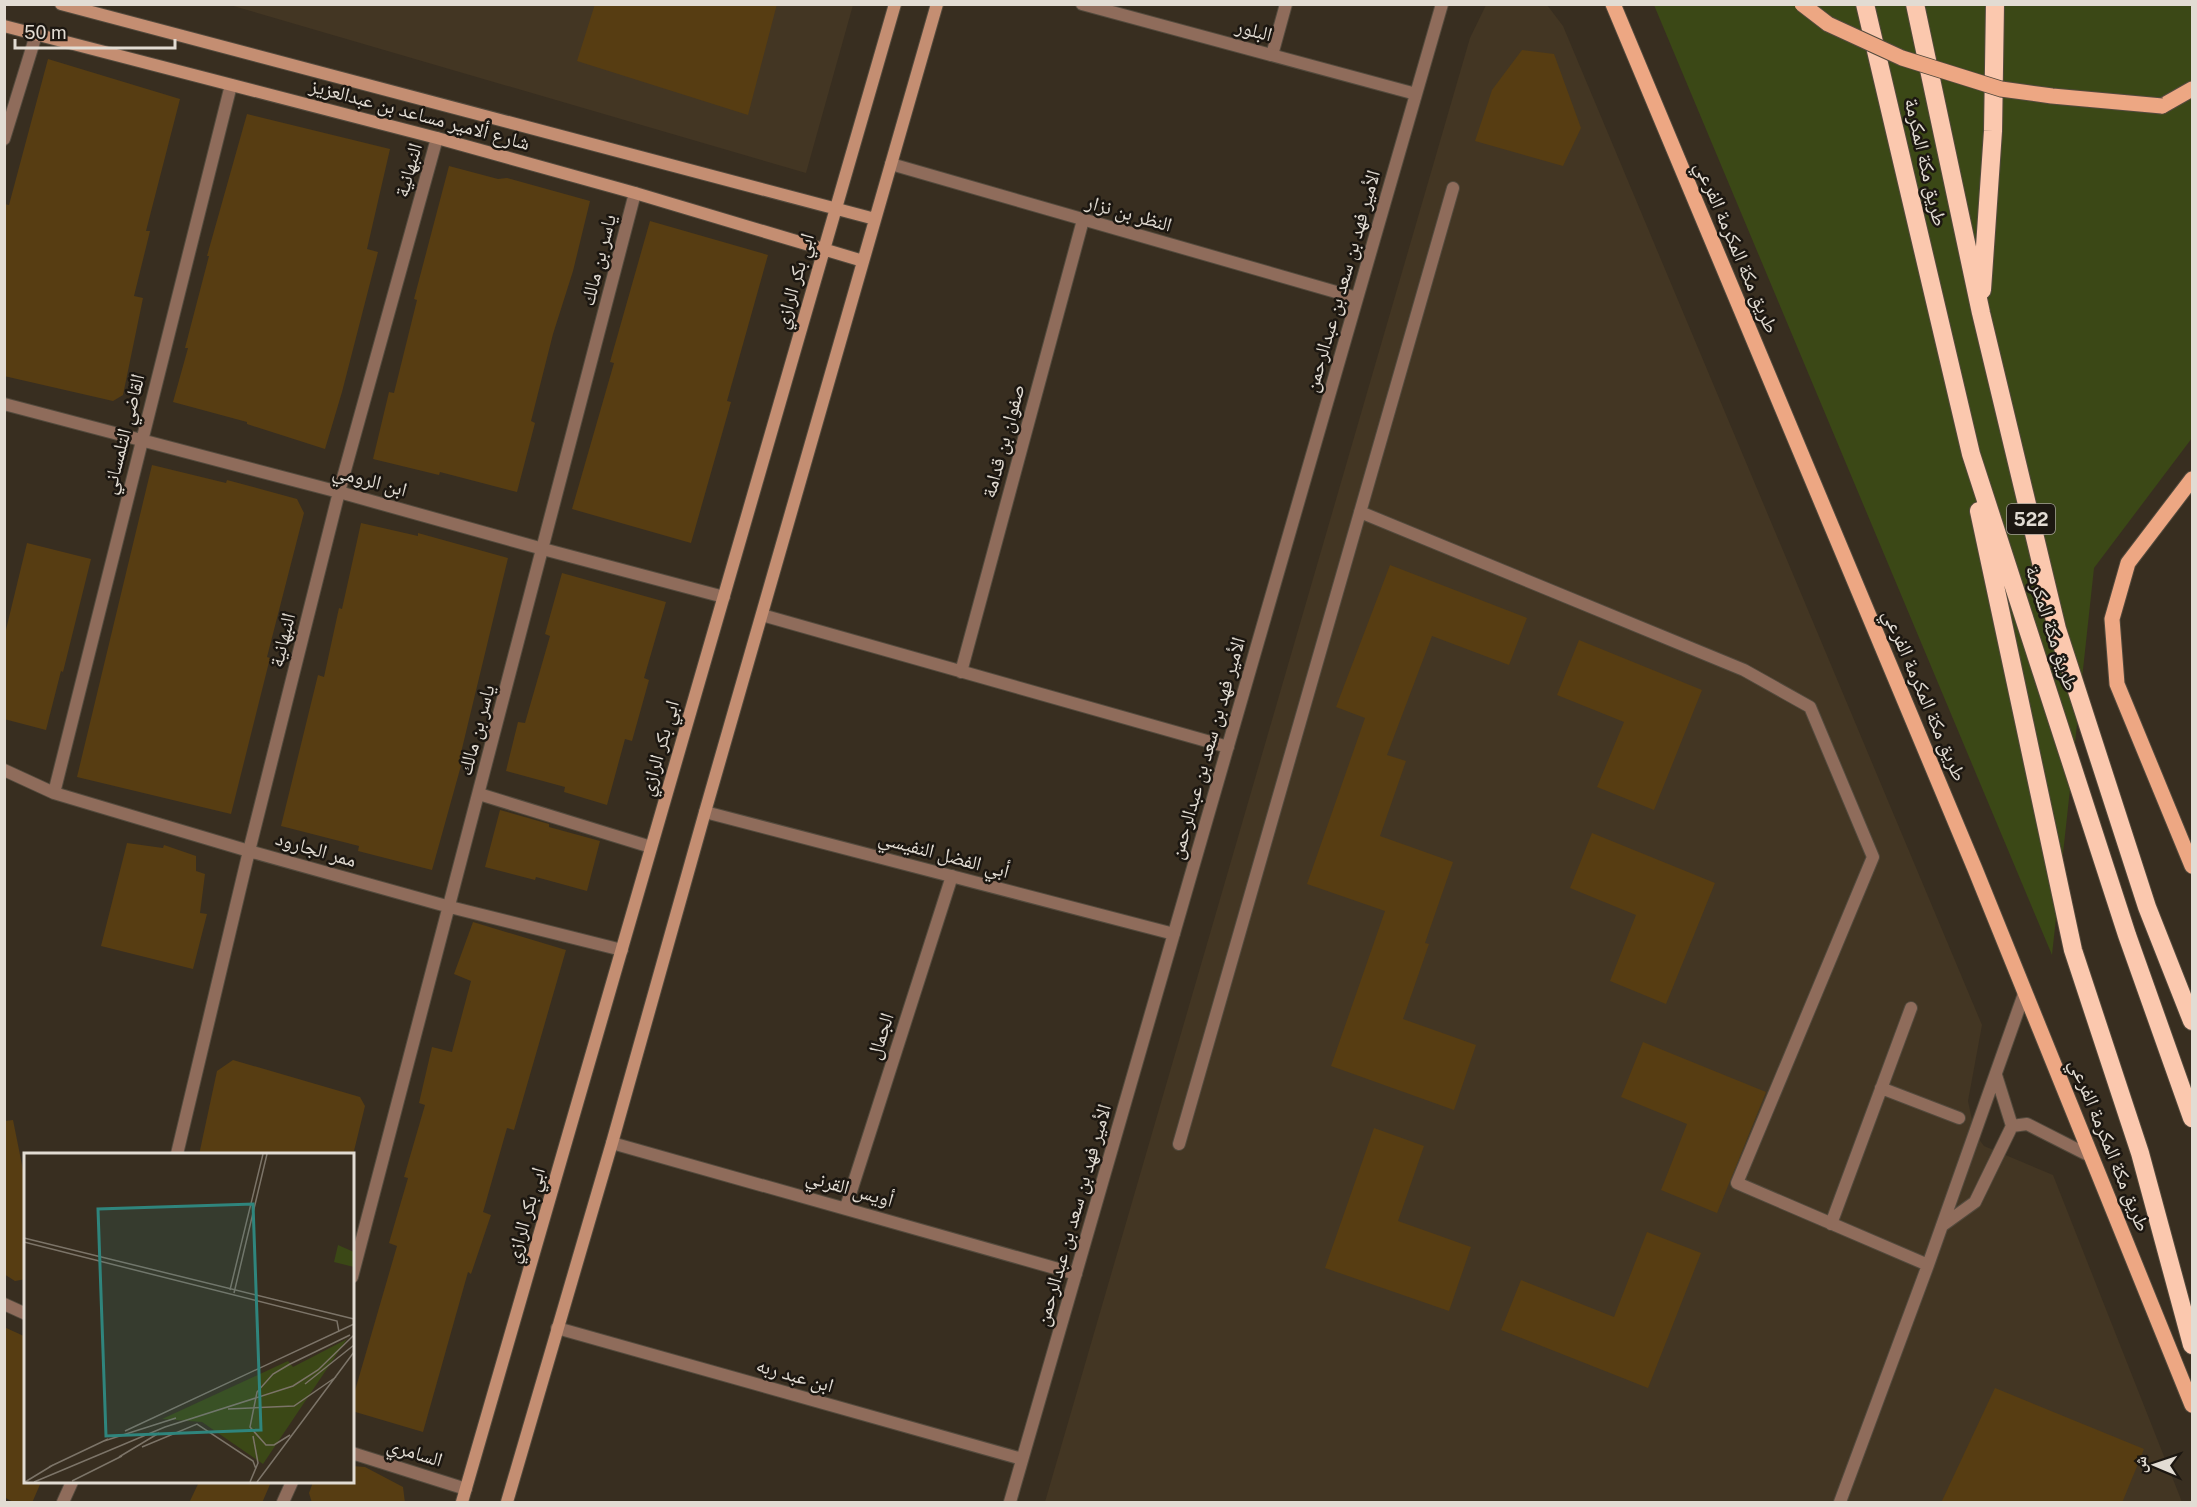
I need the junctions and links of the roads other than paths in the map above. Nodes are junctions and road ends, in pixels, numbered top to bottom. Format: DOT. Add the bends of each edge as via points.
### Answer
graph roads {
  1 [pos="61,4"];
  2 [pos="895,4"];
  3 [pos="937,4"];
  4 [pos="1082,4"];
  5 [pos="1286,4"];
  6 [pos="1442,4"];
  7 [pos="1612,4"];
  8 [pos="1802,4"];
  9 [pos="1865,4"];
  10 [pos="1915,4"];
  11 [pos="1995,4"];
  12 [pos="4,26"];
  13 [pos="36,35"];
  14 [pos="1272,55"];
  15 [pos="231,85"];
  16 [pos="2193,89"];
  17 [pos="1416,94"];
  18 [pos="2193,103"];
  19 [pos="2162,106"];
  20 [pos="437,138"];
  21 [pos="4,139"];
  22 [pos="891,164"];
  23 [pos="1453,188"];
  24 [pos="635,193"];
  25 [pos="836,208"];
  26 [pos="875,219"];
  27 [pos="1083,220"];
  28 [pos="823,250"];
  29 [pos="863,261"];
  30 [pos="1928,269"];
  31 [pos="1358,298"];
  32 [pos="1981,313"];
  33 [pos="4,404"];
  34 [pos="141,440"];
  35 [pos="2193,479"];
  36 [pos="339,492"];
  37 [pos="1360,512"];
  38 [pos="543,549"];
  39 [pos="724,597"];
  40 [pos="762,615"];
  41 [pos="961,672"];
  42 [pos="1228,747"];
  43 [pos="4,770"];
  44 [pos="54,793"];
  45 [pos="479,794"];
  46 [pos="705,812"];
  47 [pos="651,847"];
  48 [pos="249,851"];
  49 [pos="2193,866"];
  50 [pos="952,876"];
  51 [pos="450,907"];
  52 [pos="2147,907"];
  53 [pos="1174,934"];
  54 [pos="621,950"];
  55 [pos="2025,992"];
  56 [pos="2193,995"];
  57 [pos="1911,1008"];
  58 [pos="2193,1021"];
  59 [pos="1996,1075"];
  60 [pos="1881,1088"];
  61 [pos="1959,1118"];
  62 [pos="2193,1118"];
  63 [pos="2012,1126"];
  64 [pos="612,1143"];
  65 [pos="1179,1144"];
  66 [pos="177,1153"];
  67 [pos="2092,1157"];
  68 [pos="846,1207"];
  69 [pos="1831,1224"];
  70 [pos="1942,1225"];
  71 [pos="1928,1265"];
  72 [pos="354,1269"];
  73 [pos="1076,1274"];
  74 [pos="4,1304"];
  75 [pos="24,1313"];
  76 [pos="557,1328"];
  77 [pos="2193,1345"];
  78 [pos="2193,1405"];
  79 [pos="354,1454"];
  80 [pos="1022,1459"];
  81 [pos="72,1483"];
  82 [pos="292,1483"];
  83 [pos="466,1488"];
  84 [pos="63,1503"];
  85 [pos="283,1503"];
  86 [pos="462,1503"];
  87 [pos="507,1503"];
  88 [pos="1010,1503"];
  89 [pos="1840,1503"];
  1 -- 25 [label="street"];
  2 -- 25 [label="street, ابي بكر الرازي"];
  3 -- 22 [label="street"];
  4 -- 14 [label="street, البلور"];
  5 -- 14 [label="street"];
  6 -- 17 [label="street, الأمير فهد بن سعد بن عبدالرحمن"];
  7 -- 55 [label="main road, طريق مكة المكرمة الفرعي"];
  8 -- 19 [label="main road, bridge" via="1828,24 1902,58 2001,89"];
  9 -- 30 [label="highway, طريق مكة المكرمة / 522"];
  10 -- 32 [label="highway, طريق مكة المكرمة / 522"];
  11 -- 32 [label="highway" via="1994,130"];
  12 -- 13 [label="street, شارع ألامير مساعد بن عبدالعزيز"];
  13 -- 15 [label="street, شارع ألامير مساعد بن عبدالعزيز"];
  13 -- 21 [label="street"];
  14 -- 17 [label="street, البلور"];
  15 -- 20 [label="street, شارع ألامير مساعد بن عبدالعزيز"];
  15 -- 34 [label="street, القاضي التلمساني"];
  16 -- 19 [label="main road"];
  17 -- 31 [label="street, الأمير فهد بن سعد بن عبدالرحمن"];
  18 -- 19 [label="main road"];
  20 -- 24 [label="street, شارع ألامير مساعد بن عبدالعزيز"];
  20 -- 36 [label="street, النبهانية"];
  22 -- 26 [label="street"];
  22 -- 27 [label="street, النظر بن نزار"];
  23 -- 37 [label="street"];
  24 -- 28 [label="street, شارع ألامير مساعد بن عبدالعزيز"];
  24 -- 38 [label="street, ياسر بن مالك"];
  25 -- 26 [label="street"];
  25 -- 28 [label="street, ابي بكر الرازي"];
  26 -- 29 [label="street"];
  27 -- 31 [label="street, النظر بن نزار"];
  27 -- 41 [label="street, صفوان بن قدامة"];
  28 -- 29 [label="street, شارع ألامير مساعد بن عبدالعزيز"];
  28 -- 39 [label="street, ابي بكر الرازي"];
  29 -- 40 [label="street"];
  30 -- 62 [label="highway, طريق مكة المكرمة / 522" via="1971,454 2127,935"];
  30 -- 77 [label="highway" via="2073,950 2140,1153"];
  31 -- 42 [label="street, الأمير فهد بن سعد بن عبدالرحمن"];
  32 -- 52 [label="highway, طريق مكة المكرمة / 522" via="2057,628"];
  33 -- 34 [label="street, ابن الرومي"];
  34 -- 36 [label="street, ابن الرومي"];
  34 -- 44 [label="street, القاضي التلمساني"];
  35 -- 49 [label="main road" via="2128,563 2112,620 2117,684"];
  36 -- 38 [label="street, ابن الرومي"];
  36 -- 48 [label="street, النبهانية"];
  37 -- 65 [label="street"];
  37 -- 69 [label="street" via="1744,670 1810,707 1873,857 1737,1184"];
  38 -- 39 [label="street, ابن الرومي"];
  38 -- 45 [label="street, ياسر بن مالك"];
  39 -- 47 [label="street, ابي بكر الرازي"];
  40 -- 41 [label="street"];
  40 -- 46 [label="street"];
  41 -- 42 [label="street"];
  42 -- 53 [label="street, الأمير فهد بن سعد بن عبدالرحمن"];
  43 -- 44 [label="street, ممر الجارود"];
  44 -- 48 [label="street, ممر الجارود"];
  45 -- 47 [label="street"];
  45 -- 51 [label="street, ياسر بن مالك"];
  46 -- 50 [label="street, أبي الفضل النفيسي"];
  46 -- 64 [label="street"];
  47 -- 54 [label="street, ابي بكر الرازي"];
  48 -- 51 [label="street, ممر الجارود"];
  48 -- 66 [label="street, النبهانية"];
  50 -- 53 [label="street, أبي الفضل النفيسي"];
  50 -- 68 [label="street, الجمال"];
  51 -- 54 [label="street, ممر الجارود"];
  51 -- 72 [label="street, ياسر بن مالك"];
  52 -- 56 [label="highway"];
  52 -- 58 [label="highway, طريق مكة المكرمة / 522"];
  53 -- 73 [label="street, الأمير فهد بن سعد بن عبدالرحمن"];
  54 -- 83 [label="street, ابي بكر الرازي"];
  55 -- 59 [label="street"];
  55 -- 67 [label="main road, طريق مكة المكرمة الفرعي"];
  57 -- 60 [label="street"];
  59 -- 63 [label="street"];
  59 -- 70 [label="street"];
  60 -- 61 [label="street"];
  60 -- 69 [label="street"];
  63 -- 67 [label="street" via="2027,1124"];
  63 -- 70 [label="street" via="1975,1202"];
  64 -- 68 [label="street, أويس القرني"];
  64 -- 76 [label="street"];
  67 -- 78 [label="main road, طريق مكة المكرمة الفرعي"];
  68 -- 73 [label="street, أويس القرني"];
  69 -- 71 [label="street"];
  70 -- 71 [label="street"];
  71 -- 89 [label="street"];
  73 -- 80 [label="street, الأمير فهد بن سعد بن عبدالرحمن"];
  74 -- 75 [label="street"];
  76 -- 80 [label="street, ابن عبد ربه"];
  76 -- 87 [label="street"];
  79 -- 83 [label="street, السامري"];
  80 -- 88 [label="street, الأمير فهد بن سعد بن عبدالرحمن"];
  81 -- 84 [label="street"];
  82 -- 85 [label="street"];
  83 -- 86 [label="street, ابي بكر الرازي"];
}
